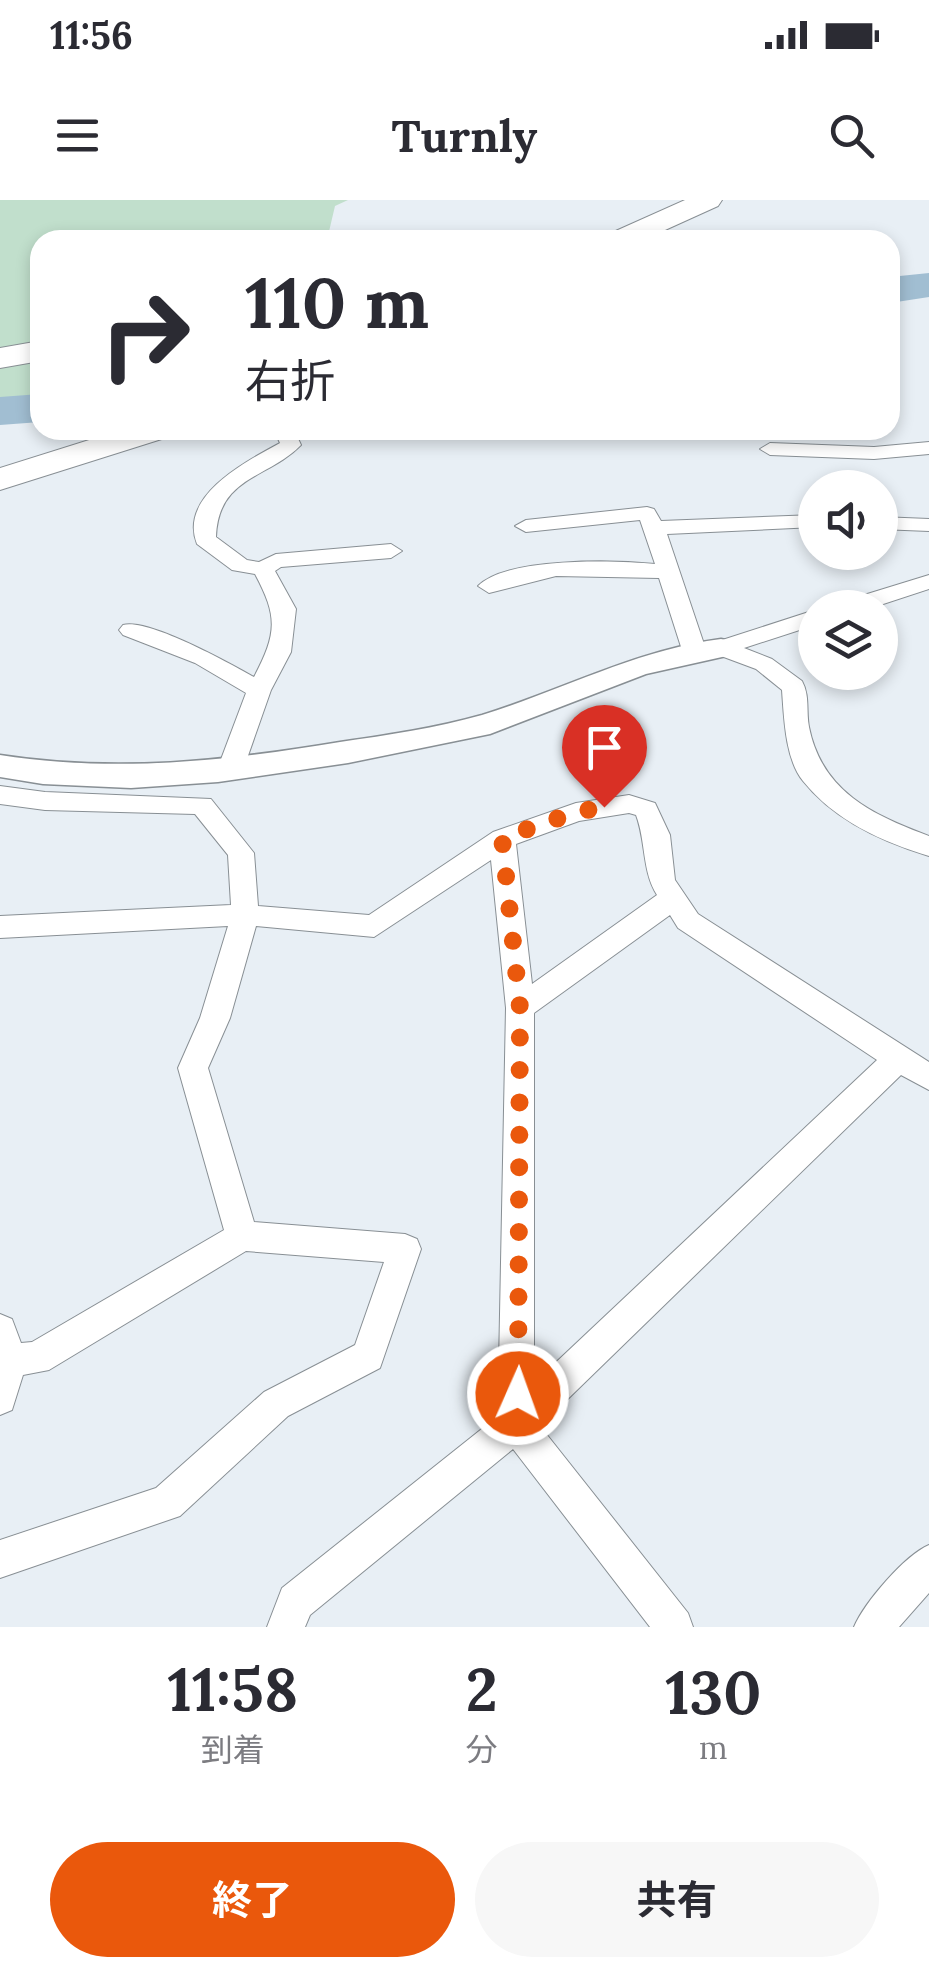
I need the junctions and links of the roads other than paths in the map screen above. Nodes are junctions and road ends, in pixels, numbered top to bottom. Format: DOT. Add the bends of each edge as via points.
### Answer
graph roads {
  1 [pos="720,204"];
  2 [pos="648,230"];
  3 [pos="681,230"];
  4 [pos="30,353"];
  5 [pos="0,358"];
  6 [pos="71,440"];
  7 [pos="124,440"];
  8 [pos="288,440"];
  9 [pos="929,448"];
  10 [pos="770,449"];
  11 [pos="0,462"];
  12 [pos="0,479"];
  13 [pos="798,522"];
  14 [pos="898,523"];
  15 [pos="929,524"];
  16 [pos="526,526"];
  17 [pos="654,528"];
  18 [pos="390,552"];
  19 [pos="263,570"];
  20 [pos="668,572"];
  21 [pos="929,582"];
  22 [pos="489,586"];
  23 [pos="898,592"];
  24 [pos="798,622"];
  25 [pos="131,630"];
  26 [pos="708,649"];
  27 [pos="259,690"];
  28 [pos="0,766"];
  29 [pos="230,770"];
  30 [pos="0,794"];
  31 [pos="502,838"];
  32 [pos="929,846"];
  33 [pos="672,898"];
  34 [pos="245,915"];
  35 [pos="0,927"];
  36 [pos="520,1008"];
  37 [pos="899,1058"];
  38 [pos="929,1078"];
  39 [pos="242,1236"];
  40 [pos="5,1345"];
  41 [pos="0,1398"];
  42 [pos="516,1424"];
  43 [pos="0,1559"];
  44 [pos="929,1564"];
  45 [pos="286,1627"];
  46 [pos="674,1627"];
  47 [pos="873,1627"];
  1 -- 2 [label="highway"];
  1 -- 3 [label="highway"];
  4 -- 5 [label="highway"];
  6 -- 11 [label="highway"];
  7 -- 12 [label="highway"];
  8 -- 19 [label="street" via="290,445 221,490 203,520 204,539 240,565"];
  9 -- 10 [label="street"];
  13 -- 17 [label="street"];
  14 -- 15 [label="street"];
  16 -- 17 [label="street" via="647,513"];
  17 -- 20 [label="street"];
  18 -- 19 [label="street" via="276,561"];
  19 -- 27 [label="street" via="286,609 279,652"];
  20 -- 22 [label="street" via="599,564 548,568"];
  20 -- 26 [label="street"];
  21 -- 23 [label="street"];
  24 -- 26 [label="street"];
  25 -- 27 [label="street" via="203,658"];
  26 -- 29 [label="street" via="477,726"];
  26 -- 32 [label="street" via="764,664 794,687 797,727 812,775 868,823"];
  27 -- 29 [label="street"];
  28 -- 29 [label="street" via="44,776"];
  30 -- 34 [label="street" via="202,805 240,852"];
  31 -- 33 [label="street" via="576,812 629,804 646,809"];
  31 -- 34 [label="street" via="374,926"];
  31 -- 36 [label="street"];
  33 -- 36 [label="street"];
  33 -- 37 [label="street" via="688,921"];
  34 -- 35 [label="street"];
  34 -- 39 [label="street" via="215,1018 192,1068"];
  36 -- 42 [label="street"];
  37 -- 38 [label="street"];
  37 -- 42 [label="street"];
  39 -- 40 [label="street" via="38,1358"];
  39 -- 43 [label="street" via="404,1249 368,1356 276,1404 167,1503"];
  40 -- 41 [label="street"];
  42 -- 45 [label="street" via="296,1602"];
  42 -- 46 [label="street"];
  44 -- 47 [label="street"];
}
